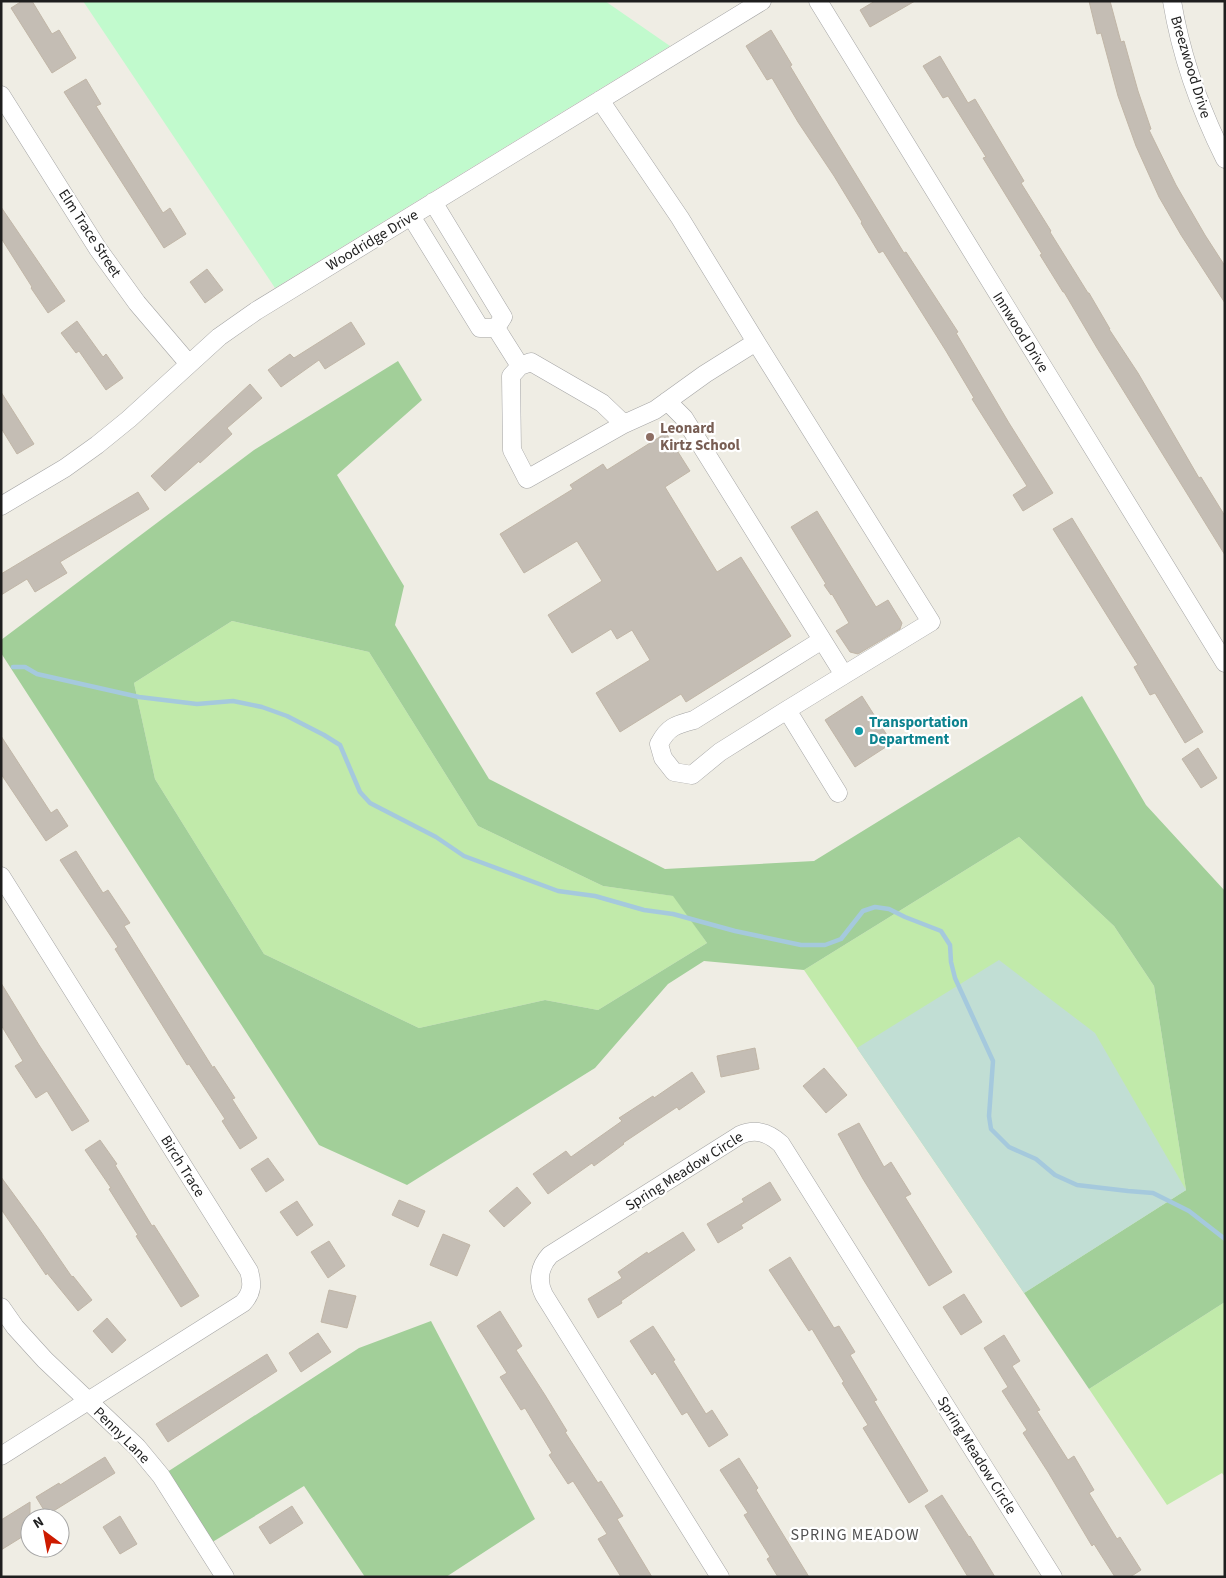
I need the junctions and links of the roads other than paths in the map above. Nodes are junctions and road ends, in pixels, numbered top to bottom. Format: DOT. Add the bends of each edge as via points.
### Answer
graph roads {
  1 [pos="762,1"];
  2 [pos="818,1"];
  3 [pos="1172,1"];
  4 [pos="1,95"];
  5 [pos="600,100"];
  6 [pos="1225,159"];
  7 [pos="434,202"];
  8 [pos="411,216"];
  9 [pos="496,328"];
  10 [pos="756,342"];
  11 [pos="189,364"];
  12 [pos="520,366"];
  13 [pos="667,402"];
  14 [pos="624,424"];
  15 [pos="1,506"];
  16 [pos="822,640"];
  17 [pos="1225,663"];
  18 [pos="844,675"];
  19 [pos="787,710"];
  20 [pos="838,793"];
  21 [pos="1,876"];
  22 [pos="1,1307"];
  23 [pos="88,1401"];
  24 [pos="1,1456"];
  25 [pos="225,1577"];
  26 [pos="720,1577"];
  27 [pos="1053,1577"];
  1 -- 5 [label="street, Woodridge Drive"];
  2 -- 17 [label="street, Innwood Drive"];
  3 -- 6 [label="street, Breezwood Drive" via="1191,78"];
  4 -- 11 [label="street, Elm Trace Street" via="98,249"];
  5 -- 7 [label="street, Woodridge Drive"];
  5 -- 10 [label="street" via="680,218"];
  7 -- 8 [label="street, Woodridge Drive"];
  7 -- 9 [label="street" via="503,317"];
  8 -- 9 [label="street" via="480,328"];
  8 -- 11 [label="street, Woodridge Drive" via="256,311 219,337"];
  9 -- 12 [label="street"];
  10 -- 13 [label="street"];
  10 -- 18 [label="street" via="931,622"];
  11 -- 15 [label="street, Woodridge Drive" via="97,445"];
  12 -- 14 [label="street" via="531,362 602,403"];
  12 -- 14 [label="street" via="511,376 512,450 527,479"];
  13 -- 14 [label="street"];
  13 -- 16 [label="street" via="684,418"];
  16 -- 18 [label="street"];
  16 -- 19 [label="street" via="694,720 666,731 659,744 663,758 674,772 692,775 720,752"];
  18 -- 19 [label="street"];
  19 -- 20 [label="street"];
  21 -- 23 [label="street, Birch Trace" via="252,1280 252,1289 243,1303"];
  22 -- 23 [label="street, Penny Lane" via="44,1360"];
  23 -- 24 [label="street"];
  23 -- 25 [label="street, Penny Lane" via="137,1447 160,1476"];
  26 -- 27 [label="street, Spring Meadow Circle" via="544,1296 540,1278 541,1269 550,1255 740,1135 754,1131 766,1133 781,1144"];
}
